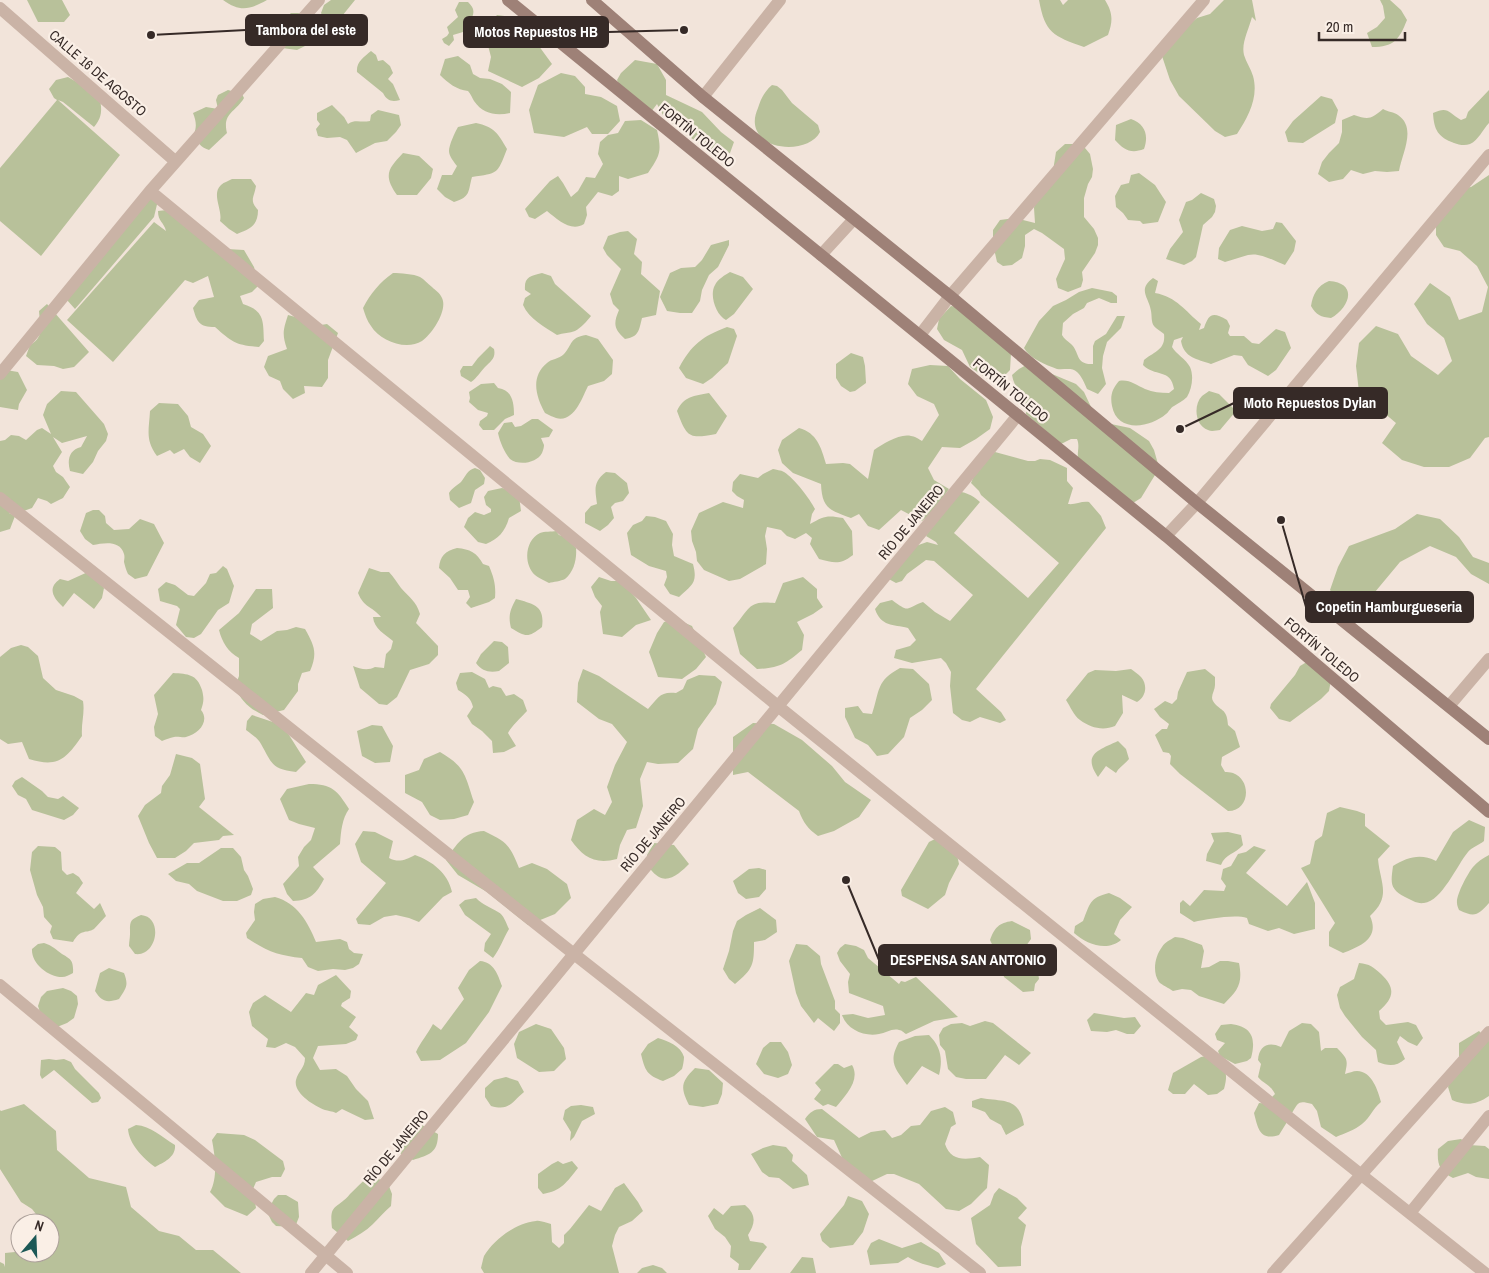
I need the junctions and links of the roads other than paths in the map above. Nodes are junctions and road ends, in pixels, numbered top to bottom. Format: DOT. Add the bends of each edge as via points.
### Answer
graph roads {
  1 [pos="319,0"];
  2 [pos="508,0"];
  3 [pos="592,0"];
  4 [pos="780,0"];
  5 [pos="1204,0"];
  6 [pos="0,8"];
  7 [pos="703,97"];
  8 [pos="1489,155"];
  9 [pos="175,161"];
  10 [pos="150,191"];
  11 [pos="854,219"];
  12 [pos="821,255"];
  13 [pos="950,296"];
  14 [pos="920,335"];
  15 [pos="0,374"];
  16 [pos="1018,415"];
  17 [pos="0,498"];
  18 [pos="1197,503"];
  19 [pos="1166,536"];
  20 [pos="1489,659"];
  21 [pos="1449,706"];
  22 [pos="779,707"];
  23 [pos="1489,739"];
  24 [pos="1489,812"];
  25 [pos="574,954"];
  26 [pos="0,986"];
  27 [pos="1489,1032"];
  28 [pos="1489,1116"];
  29 [pos="1360,1175"];
  30 [pos="1410,1213"];
  31 [pos="326,1256"];
  32 [pos="312,1273"];
  33 [pos="347,1273"];
  34 [pos="980,1273"];
  35 [pos="1273,1273"];
  36 [pos="1485,1273"];
  1 -- 9 [label="street"];
  2 -- 12 [label="street, FORTÍN TOLEDO"];
  3 -- 7 [label="street"];
  4 -- 7 [label="street"];
  5 -- 13 [label="street"];
  6 -- 9 [label="street, CALLE 16 DE AGOSTO"];
  7 -- 11 [label="street"];
  8 -- 18 [label="street"];
  9 -- 10 [label="street"];
  10 -- 15 [label="street"];
  10 -- 22 [label="street"];
  11 -- 12 [label="street"];
  11 -- 13 [label="street"];
  12 -- 14 [label="street, FORTÍN TOLEDO"];
  13 -- 14 [label="street"];
  13 -- 18 [label="street"];
  14 -- 16 [label="street, FORTÍN TOLEDO"];
  16 -- 19 [label="street, FORTÍN TOLEDO"];
  16 -- 22 [label="street, RÍO DE JANEIRO"];
  17 -- 25 [label="street"];
  18 -- 19 [label="street"];
  18 -- 21 [label="street"];
  19 -- 24 [label="street, FORTÍN TOLEDO"];
  20 -- 21 [label="street"];
  21 -- 23 [label="street"];
  22 -- 25 [label="street, RÍO DE JANEIRO"];
  22 -- 29 [label="street"];
  25 -- 31 [label="street, RÍO DE JANEIRO"];
  25 -- 34 [label="street"];
  26 -- 31 [label="street"];
  27 -- 29 [label="street"];
  28 -- 30 [label="street"];
  29 -- 30 [label="street"];
  29 -- 35 [label="street"];
  30 -- 36 [label="street"];
  31 -- 32 [label="street, RÍO DE JANEIRO"];
  31 -- 33 [label="street"];
}
